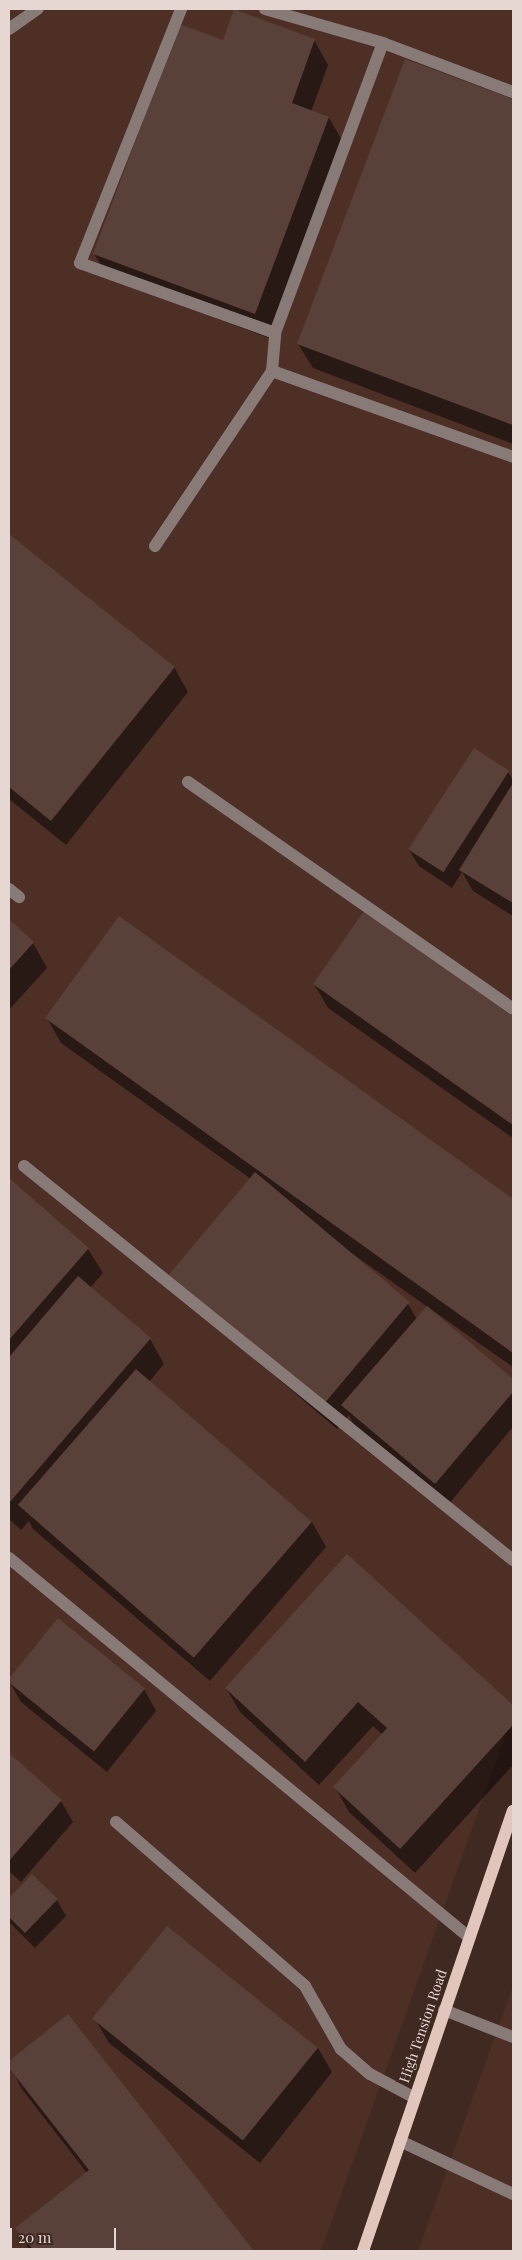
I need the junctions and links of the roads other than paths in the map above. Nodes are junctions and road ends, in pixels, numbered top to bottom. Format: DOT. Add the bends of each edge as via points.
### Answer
graph roads {
  1 [pos="38,9"];
  2 [pos="181,9"];
  3 [pos="265,9"];
  4 [pos="9,29"];
  5 [pos="383,43"];
  6 [pos="513,92"];
  7 [pos="275,333"];
  8 [pos="272,371"];
  9 [pos="513,457"];
  10 [pos="155,546"];
  11 [pos="188,782"];
  12 [pos="9,888"];
  13 [pos="19,898"];
  14 [pos="513,1009"];
  15 [pos="24,1166"];
  16 [pos="9,1558"];
  17 [pos="513,1560"];
  18 [pos="513,1811"];
  19 [pos="116,1822"];
  20 [pos="469,1937"];
  21 [pos="444,2010"];
  22 [pos="513,2037"];
  23 [pos="415,2098"];
  24 [pos="400,2141"];
  25 [pos="513,2194"];
  26 [pos="363,2251"];
  1 -- 4 [label="street"];
  2 -- 7 [label="street" via="80,263"];
  3 -- 5 [label="street"];
  5 -- 6 [label="street"];
  5 -- 7 [label="street"];
  7 -- 8 [label="street"];
  8 -- 9 [label="street"];
  8 -- 10 [label="street"];
  11 -- 14 [label="street"];
  12 -- 13 [label="street"];
  15 -- 17 [label="street"];
  16 -- 20 [label="street"];
  18 -- 20 [label="main road, High Tension Road"];
  19 -- 23 [label="street" via="305,1986 341,2049 370,2074"];
  20 -- 21 [label="main road, High Tension Road"];
  21 -- 22 [label="street"];
  21 -- 23 [label="main road, High Tension Road"];
  23 -- 24 [label="main road, High Tension Road"];
  24 -- 25 [label="street"];
  24 -- 26 [label="main road, High Tension Road"];
}
